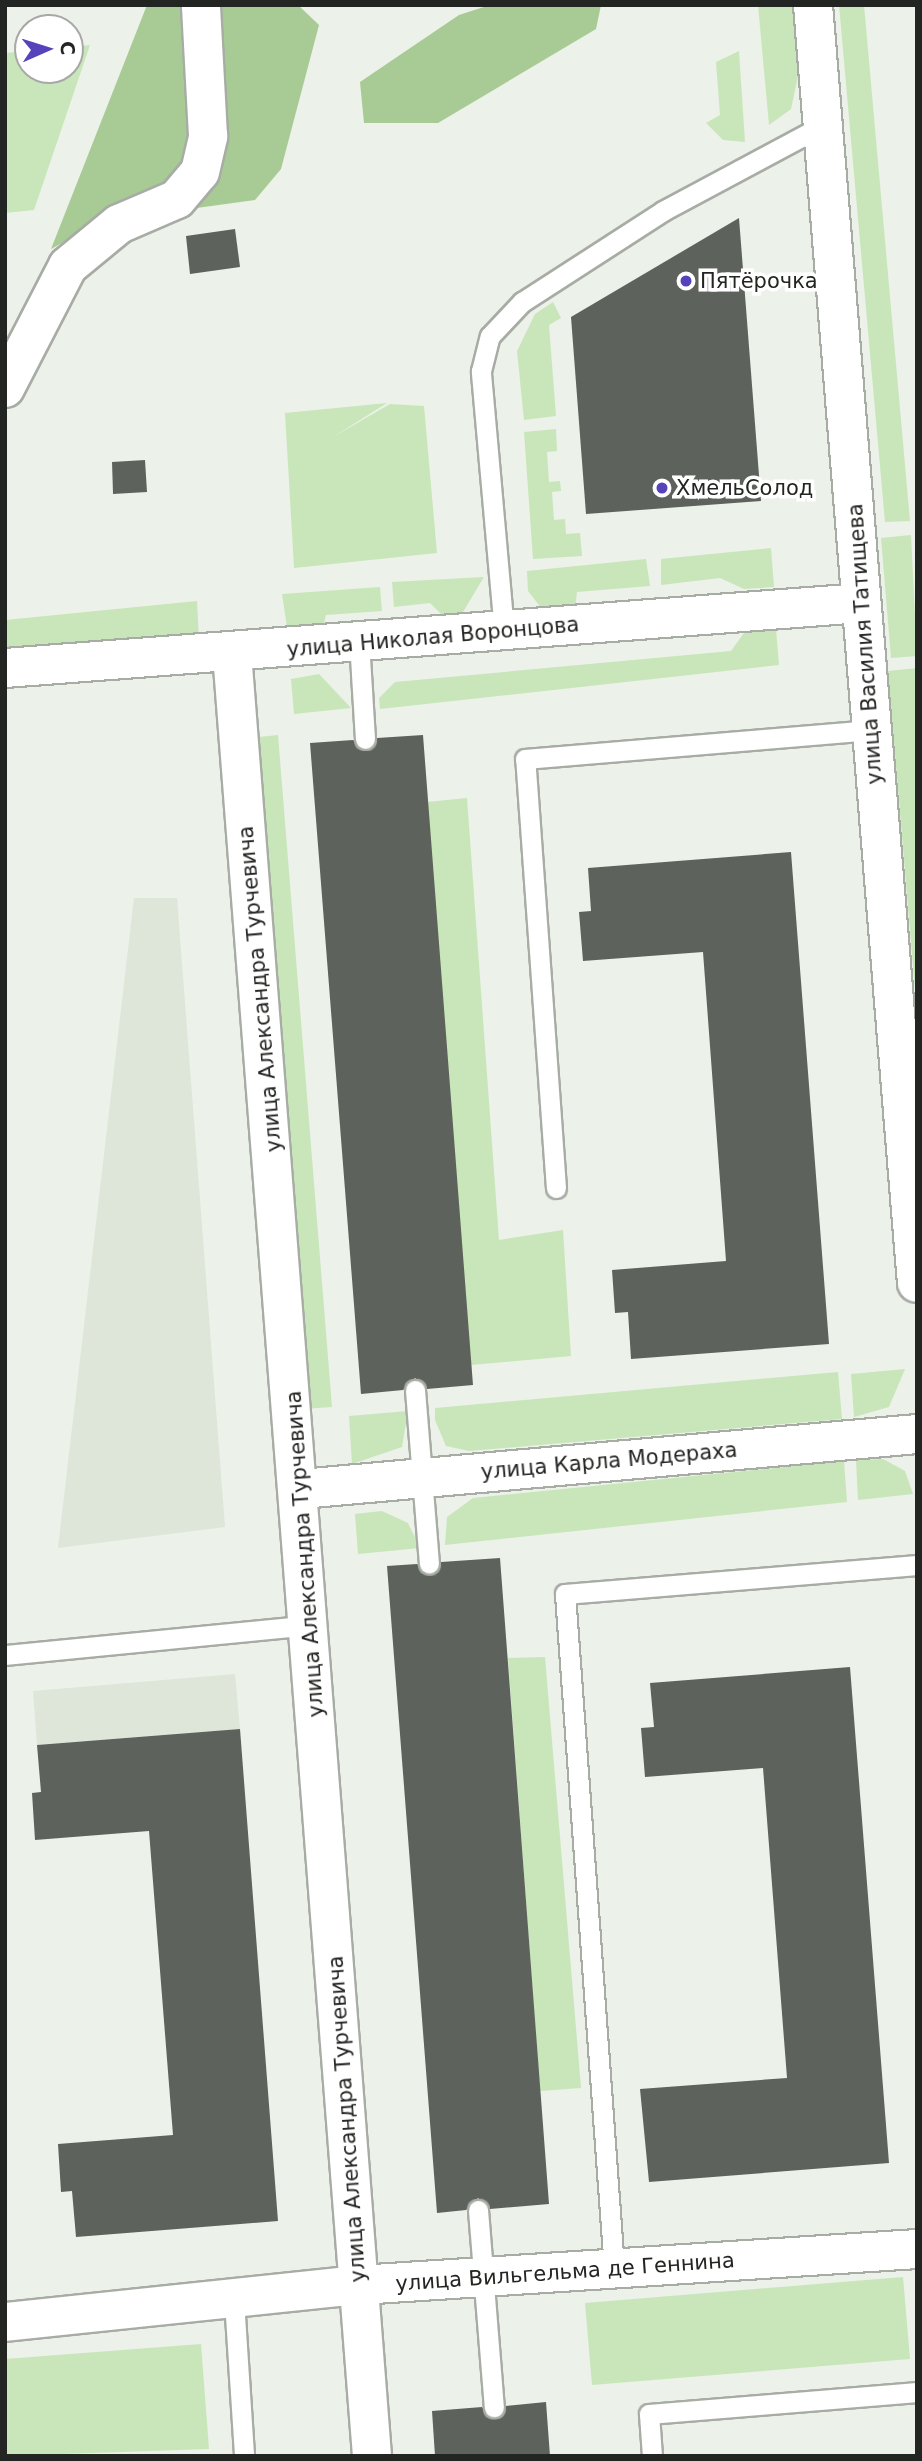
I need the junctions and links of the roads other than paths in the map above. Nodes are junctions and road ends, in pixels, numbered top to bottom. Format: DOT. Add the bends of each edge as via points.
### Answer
graph roads {
  1 [pos="201,5"];
  2 [pos="813,5"];
  3 [pos="825,124"];
  4 [pos="15,346"];
  5 [pos="5,388"];
  6 [pos="861,603"];
  7 [pos="504,631"];
  8 [pos="359,641"];
  9 [pos="232,653"];
  10 [pos="5,668"];
  11 [pos="871,730"];
  12 [pos="365,739"];
  13 [pos="556,1188"];
  14 [pos="917,1283"];
  15 [pos="415,1390"];
  16 [pos="917,1434"];
  17 [pos="422,1478"];
  18 [pos="301,1489"];
  19 [pos="429,1563"];
  20 [pos="917,1565"];
  21 [pos="311,1625"];
  22 [pos="5,1655"];
  23 [pos="478,2210"];
  24 [pos="917,2249"];
  25 [pos="614,2268"];
  26 [pos="484,2277"];
  27 [pos="359,2286"];
  28 [pos="234,2300"];
  29 [pos="5,2322"];
  30 [pos="917,2392"];
  31 [pos="494,2407"];
  32 [pos="244,2456"];
  33 [pos="372,2456"];
  34 [pos="652,2456"];
  1 -- 4 [label="street" via="208,136 200,172 177,199 119,224 68,265"];
  2 -- 3 [label="street, улица Василия Татищева"];
  3 -- 6 [label="street, улица Василия Татищева"];
  3 -- 7 [label="lane" via="663,211 522,302 490,336 481,370"];
  4 -- 5 [label="street"];
  6 -- 7 [label="street, улица Николая Воронцова"];
  6 -- 11 [label="street, улица Василия Татищева"];
  7 -- 8 [label="street, улица Николая Воронцова"];
  8 -- 9 [label="street, улица Николая Воронцова"];
  8 -- 12 [label="lane"];
  9 -- 10 [label="street, улица Николая Воронцова"];
  9 -- 18 [label="street, улица Александра Турчевича"];
  11 -- 13 [label="lane" via="525,759"];
  11 -- 14 [label="street, улица Василия Татищева"];
  15 -- 17 [label="lane"];
  16 -- 17 [label="street, улица Карла Модераха"];
  17 -- 18 [label="street, улица Карла Модераха"];
  17 -- 19 [label="lane"];
  18 -- 21 [label="street, улица Александра Турчевича"];
  20 -- 25 [label="lane" via="565,1594"];
  21 -- 22 [label="lane"];
  21 -- 27 [label="street, улица Александра Турчевича"];
  23 -- 26 [label="lane"];
  24 -- 25 [label="street, улица Вильгельма де Геннина"];
  25 -- 26 [label="street, улица Вильгельма де Геннина"];
  26 -- 27 [label="street, улица Вильгельма де Геннина"];
  26 -- 31 [label="lane"];
  27 -- 28 [label="street, улица Вильгельма де Геннина"];
  27 -- 33 [label="street, улица Александра Турчевича"];
  28 -- 29 [label="street, улица Вильгельма де Геннина"];
  28 -- 32 [label="lane"];
  30 -- 34 [label="lane" via="649,2414"];
}
